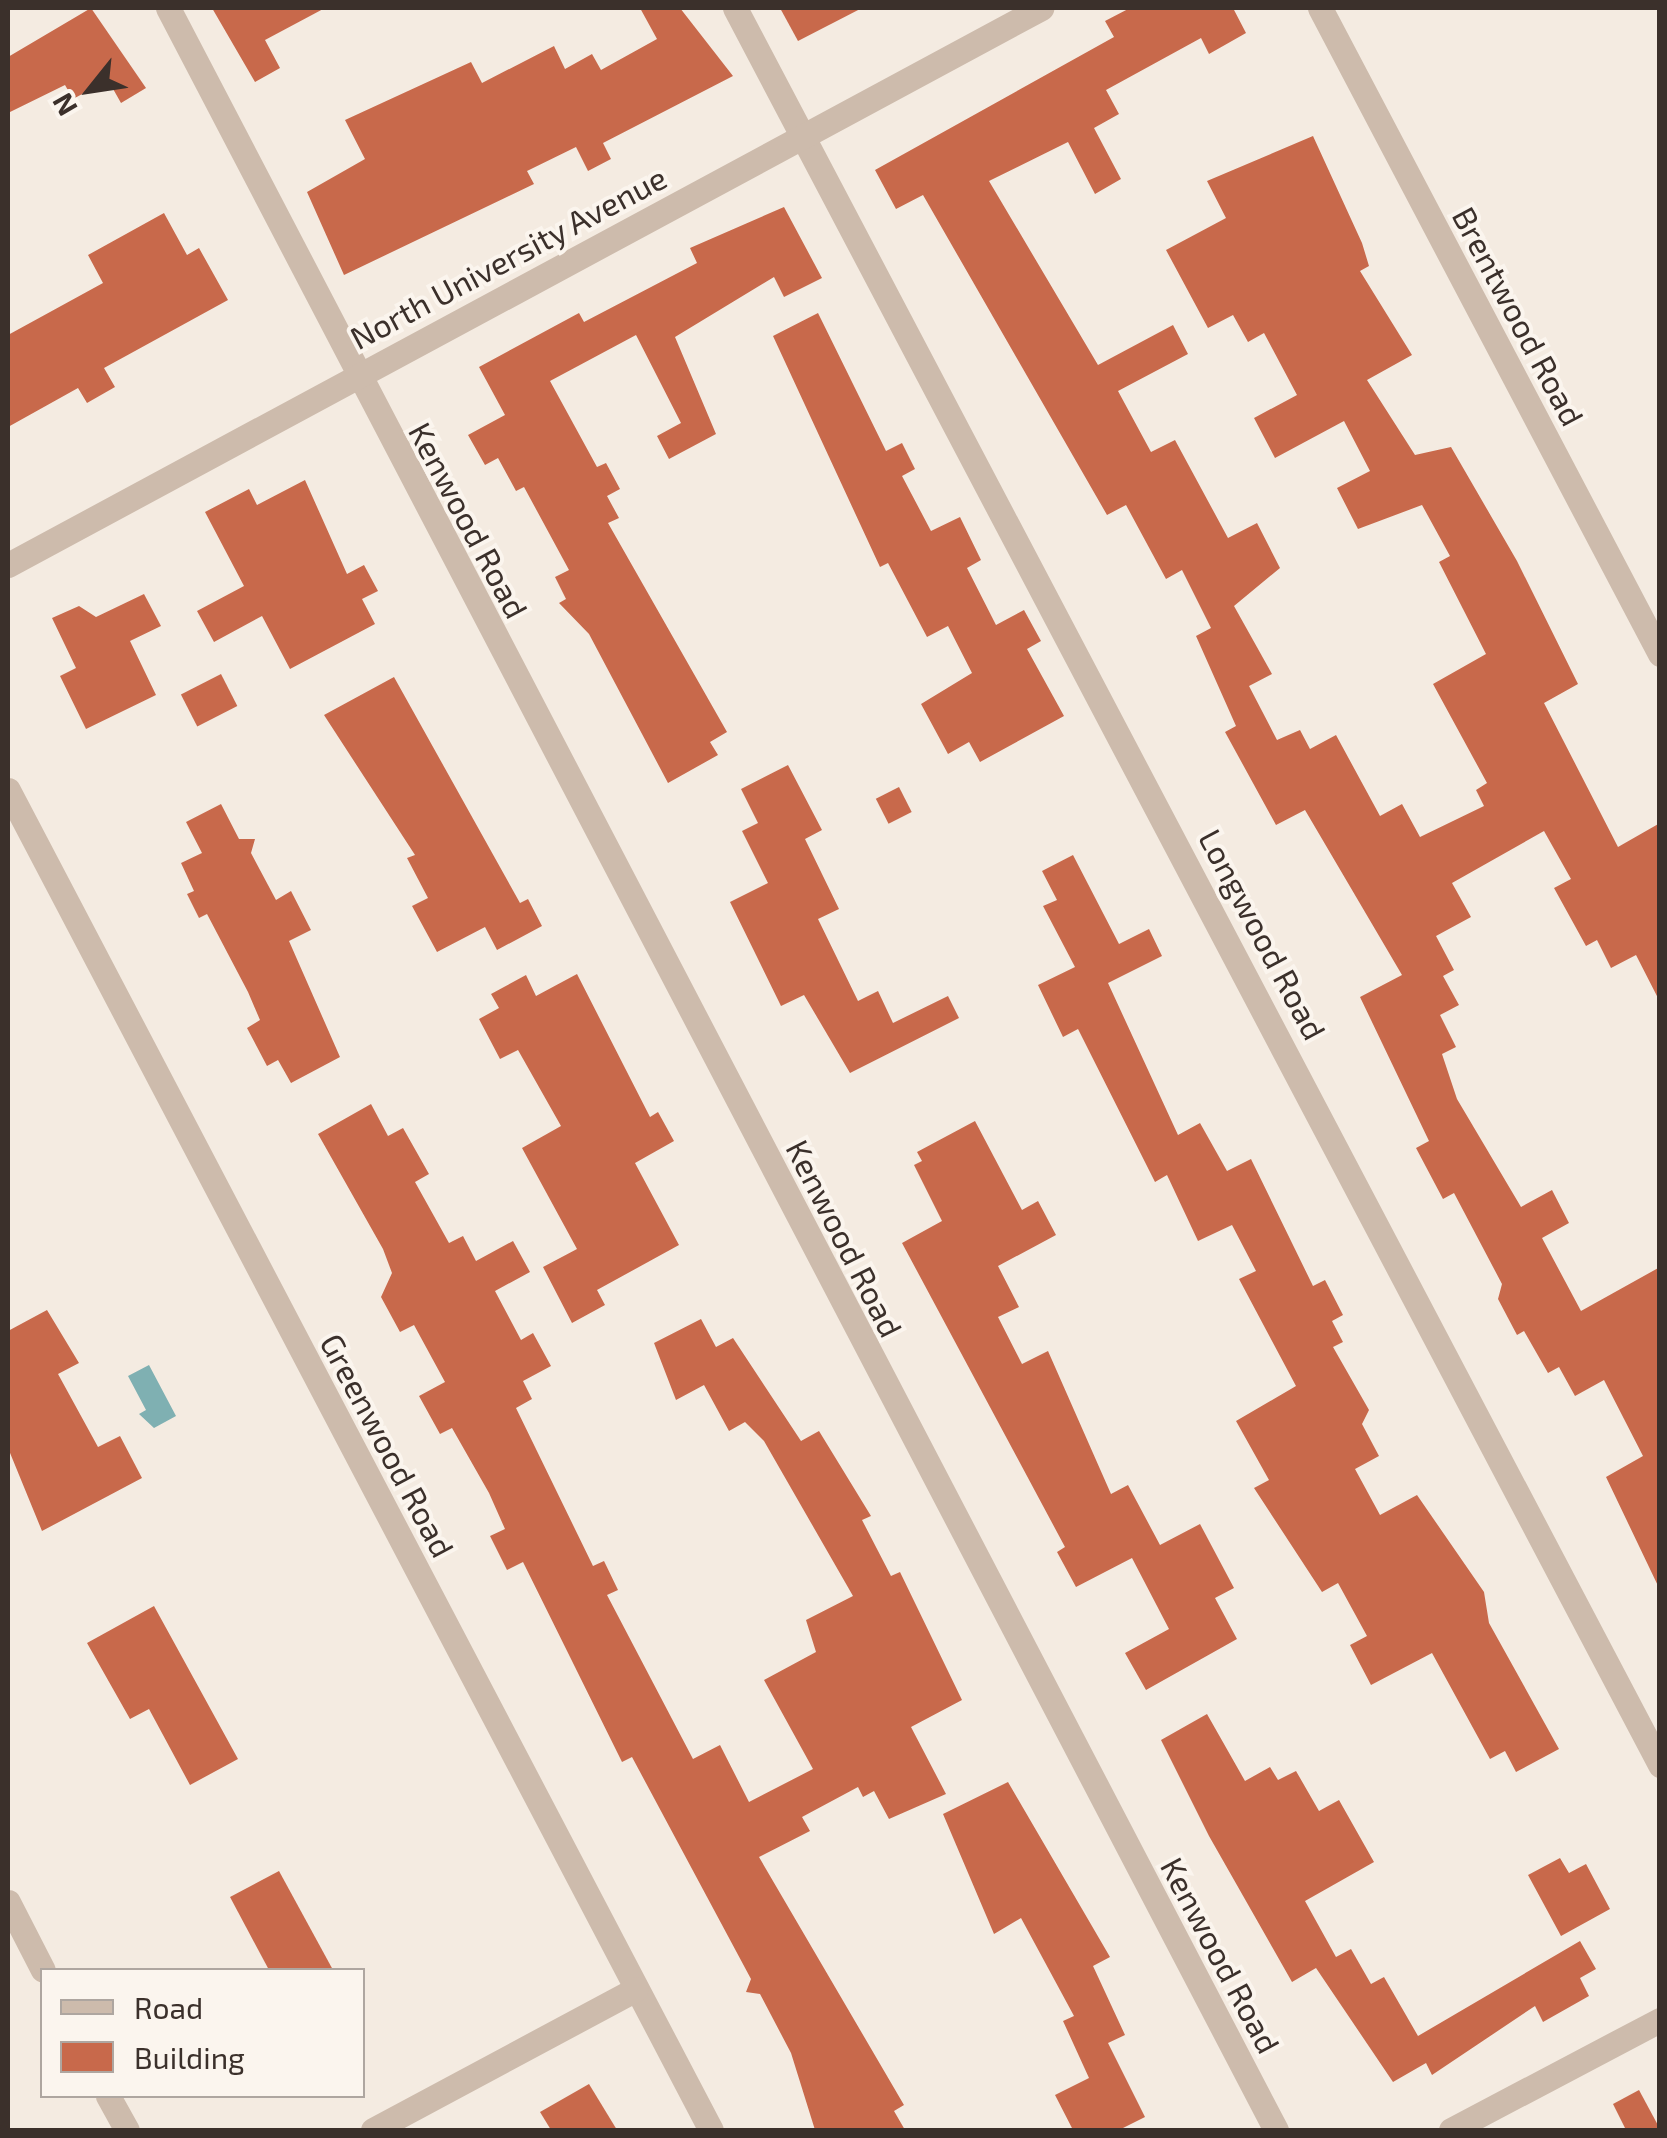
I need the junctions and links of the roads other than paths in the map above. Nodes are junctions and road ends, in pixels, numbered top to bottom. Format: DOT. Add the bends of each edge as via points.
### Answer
graph roads {
  1 [pos="168,8"];
  2 [pos="734,8"];
  3 [pos="1040,8"];
  4 [pos="1320,8"];
  5 [pos="802,136"];
  6 [pos="354,376"];
  7 [pos="8,565"];
  8 [pos="1660,654"];
  9 [pos="8,790"];
  10 [pos="1660,1765"];
  11 [pos="8,1902"];
  12 [pos="42,1968"];
  13 [pos="636,1989"];
  14 [pos="1660,2020"];
  15 [pos="109,2098"];
  16 [pos="126,2130"];
  17 [pos="374,2130"];
  18 [pos="711,2130"];
  19 [pos="1276,2130"];
  20 [pos="1452,2130"];
  1 -- 6 [label="street, Kenwood Road"];
  2 -- 5 [label="street, Longwood Road"];
  3 -- 5 [label="street, North University Avenue"];
  4 -- 8 [label="street, Brentwood Road"];
  5 -- 6 [label="street, North University Avenue"];
  5 -- 10 [label="street, Longwood Road"];
  6 -- 7 [label="street, North University Avenue"];
  6 -- 19 [label="street, Kenwood Road"];
  9 -- 13 [label="street, Greenwood Road"];
  11 -- 12 [label="street"];
  13 -- 17 [label="street"];
  13 -- 18 [label="street, Greenwood Road"];
  14 -- 20 [label="street"];
  15 -- 16 [label="street"];
}
